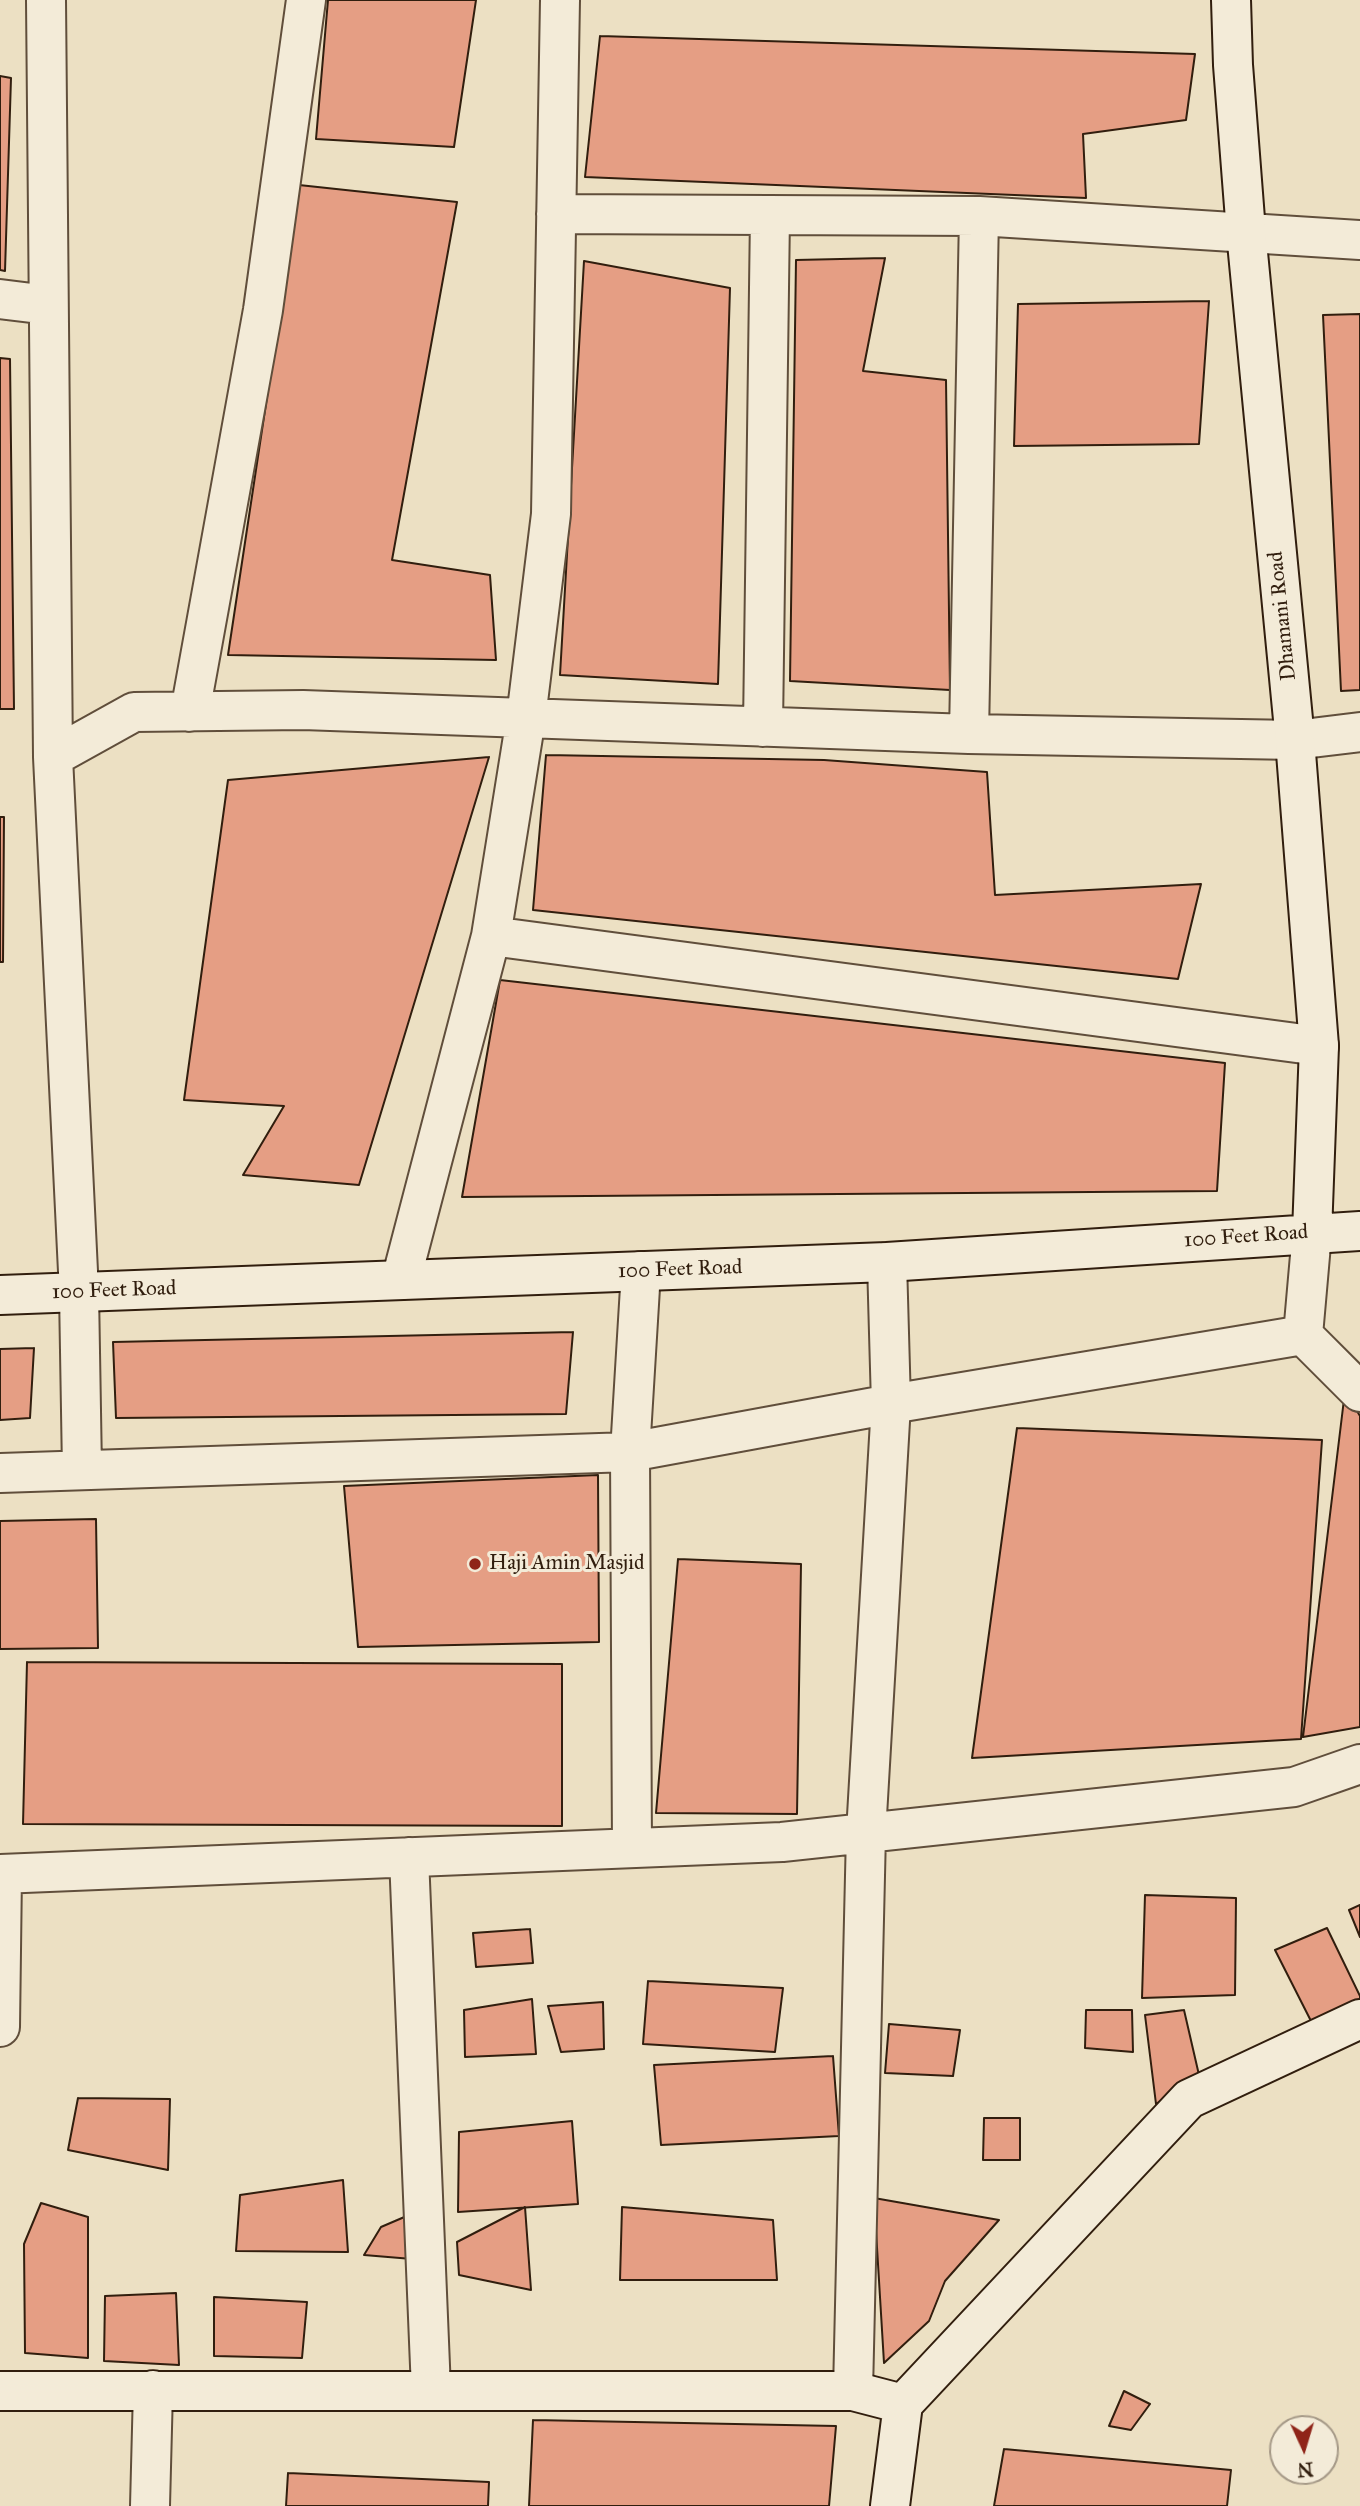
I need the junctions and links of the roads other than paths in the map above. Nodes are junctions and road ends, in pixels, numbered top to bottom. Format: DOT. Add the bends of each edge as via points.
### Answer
graph roads {
  1 [pos="46,0"];
  2 [pos="306,0"];
  3 [pos="559,0"];
  4 [pos="1231,0"];
  5 [pos="556,214"];
  6 [pos="770,215"];
  7 [pos="979,216"];
  8 [pos="1246,232"];
  9 [pos="1360,240"];
  10 [pos="0,299"];
  11 [pos="48,305"];
  12 [pos="190,712"];
  13 [pos="526,718"];
  14 [pos="763,727"];
  15 [pos="1360,732"];
  16 [pos="969,734"];
  17 [pos="1296,740"];
  18 [pos="52,757"];
  19 [pos="491,936"];
  20 [pos="1319,1046"];
  21 [pos="1360,1231"];
  22 [pos="1312,1233"];
  23 [pos="887,1262"];
  24 [pos="641,1271"];
  25 [pos="401,1280"];
  26 [pos="79,1292"];
  27 [pos="0,1295"];
  28 [pos="1303,1335"];
  29 [pos="1360,1392"];
  30 [pos="891,1404"];
  31 [pos="630,1452"];
  32 [pos="82,1470"];
  33 [pos="0,1473"];
  34 [pos="1360,1764"];
  35 [pos="866,1833"];
  36 [pos="632,1848"];
  37 [pos="409,1857"];
  38 [pos="1,1874"];
  39 [pos="1360,2019"];
  40 [pos="0,2027"];
  41 [pos="153,2390"];
  42 [pos="431,2390"];
  43 [pos="0,2391"];
  44 [pos="853,2391"];
  45 [pos="903,2404"];
  46 [pos="150,2506"];
  47 [pos="890,2506"];
  1 -- 11 [label="street"];
  2 -- 12 [label="street" via="262,310"];
  3 -- 5 [label="street"];
  4 -- 8 [label="street, Dhamani Road"];
  5 -- 6 [label="street"];
  5 -- 13 [label="street" via="551,514"];
  6 -- 7 [label="street"];
  6 -- 14 [label="street"];
  7 -- 8 [label="street"];
  7 -- 16 [label="street"];
  8 -- 9 [label="street"];
  8 -- 17 [label="street, Dhamani Road"];
  10 -- 11 [label="street"];
  11 -- 18 [label="street"];
  12 -- 13 [label="street" via="303,710"];
  12 -- 18 [label="street" via="134,712"];
  13 -- 14 [label="street"];
  13 -- 19 [label="street"];
  14 -- 16 [label="street"];
  15 -- 17 [label="street"];
  16 -- 17 [label="street"];
  17 -- 20 [label="street, Dhamani Road"];
  18 -- 26 [label="street"];
  19 -- 20 [label="street"];
  19 -- 25 [label="street"];
  20 -- 22 [label="street, Dhamani Road"];
  21 -- 22 [label="street, 100 Feet Road"];
  22 -- 23 [label="street, 100 Feet Road"];
  22 -- 28 [label="street, Dhamani Road"];
  23 -- 24 [label="street, 100 Feet Road"];
  23 -- 30 [label="street"];
  24 -- 25 [label="street, 100 Feet Road"];
  24 -- 31 [label="street"];
  25 -- 26 [label="street, 100 Feet Road"];
  26 -- 27 [label="street, 100 Feet Road"];
  26 -- 32 [label="street"];
  28 -- 29 [label="street"];
  28 -- 30 [label="street"];
  30 -- 31 [label="street"];
  30 -- 35 [label="street"];
  31 -- 32 [label="street"];
  31 -- 36 [label="street"];
  32 -- 33 [label="street"];
  34 -- 35 [label="street" via="1294,1787"];
  35 -- 36 [label="street" via="782,1842"];
  35 -- 44 [label="street"];
  36 -- 37 [label="street"];
  37 -- 38 [label="street"];
  37 -- 42 [label="street"];
  38 -- 40 [label="street"];
  39 -- 45 [label="street" via="1189,2099"];
  41 -- 42 [label="street"];
  41 -- 43 [label="street"];
  41 -- 46 [label="street"];
  42 -- 44 [label="street"];
  44 -- 45 [label="street"];
  45 -- 47 [label="street"];
}
